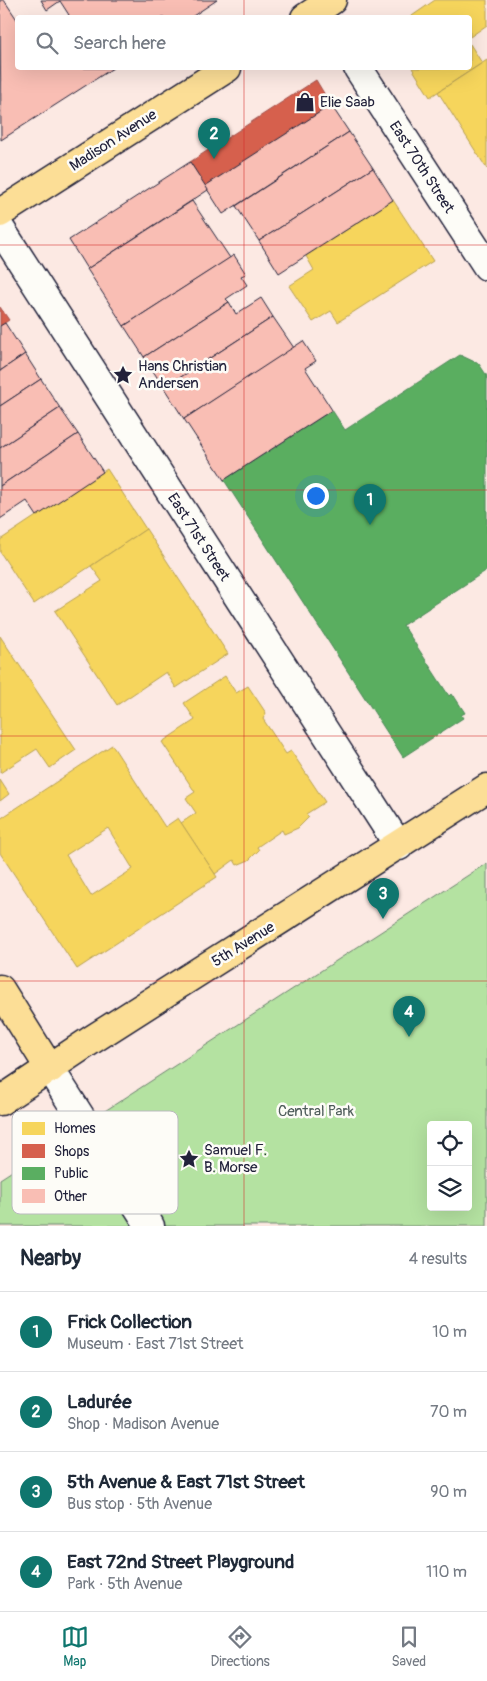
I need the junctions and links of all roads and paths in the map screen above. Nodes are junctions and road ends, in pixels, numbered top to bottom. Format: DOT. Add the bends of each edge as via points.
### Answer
graph roads {
  1 [pos="224,70"];
  2 [pos="359,70"];
  3 [pos="0,213"];
  4 [pos="0,228"];
  5 [pos="487,266"];
  6 [pos="487,788"];
  7 [pos="399,846"];
  8 [pos="0,989"];
  9 [pos="50,1069"];
  10 [pos="0,1101"];
  11 [pos="77,1111"];
  12 [pos="142,1214"];
  13 [pos="150,1226"];
  1 -- 3 [label="main road, Madison Avenue"];
  2 -- 5 [label="street, East 70th Street"];
  4 -- 7 [label="street, East 71st Street"];
  6 -- 7 [label="main road, 5th Avenue"];
  7 -- 9 [label="main road, 5th Avenue"];
  8 -- 9 [label="main road"];
  9 -- 10 [label="main road, 5th Avenue"];
  9 -- 11 [label="street"];
  12 -- 13 [label="street"];
}
